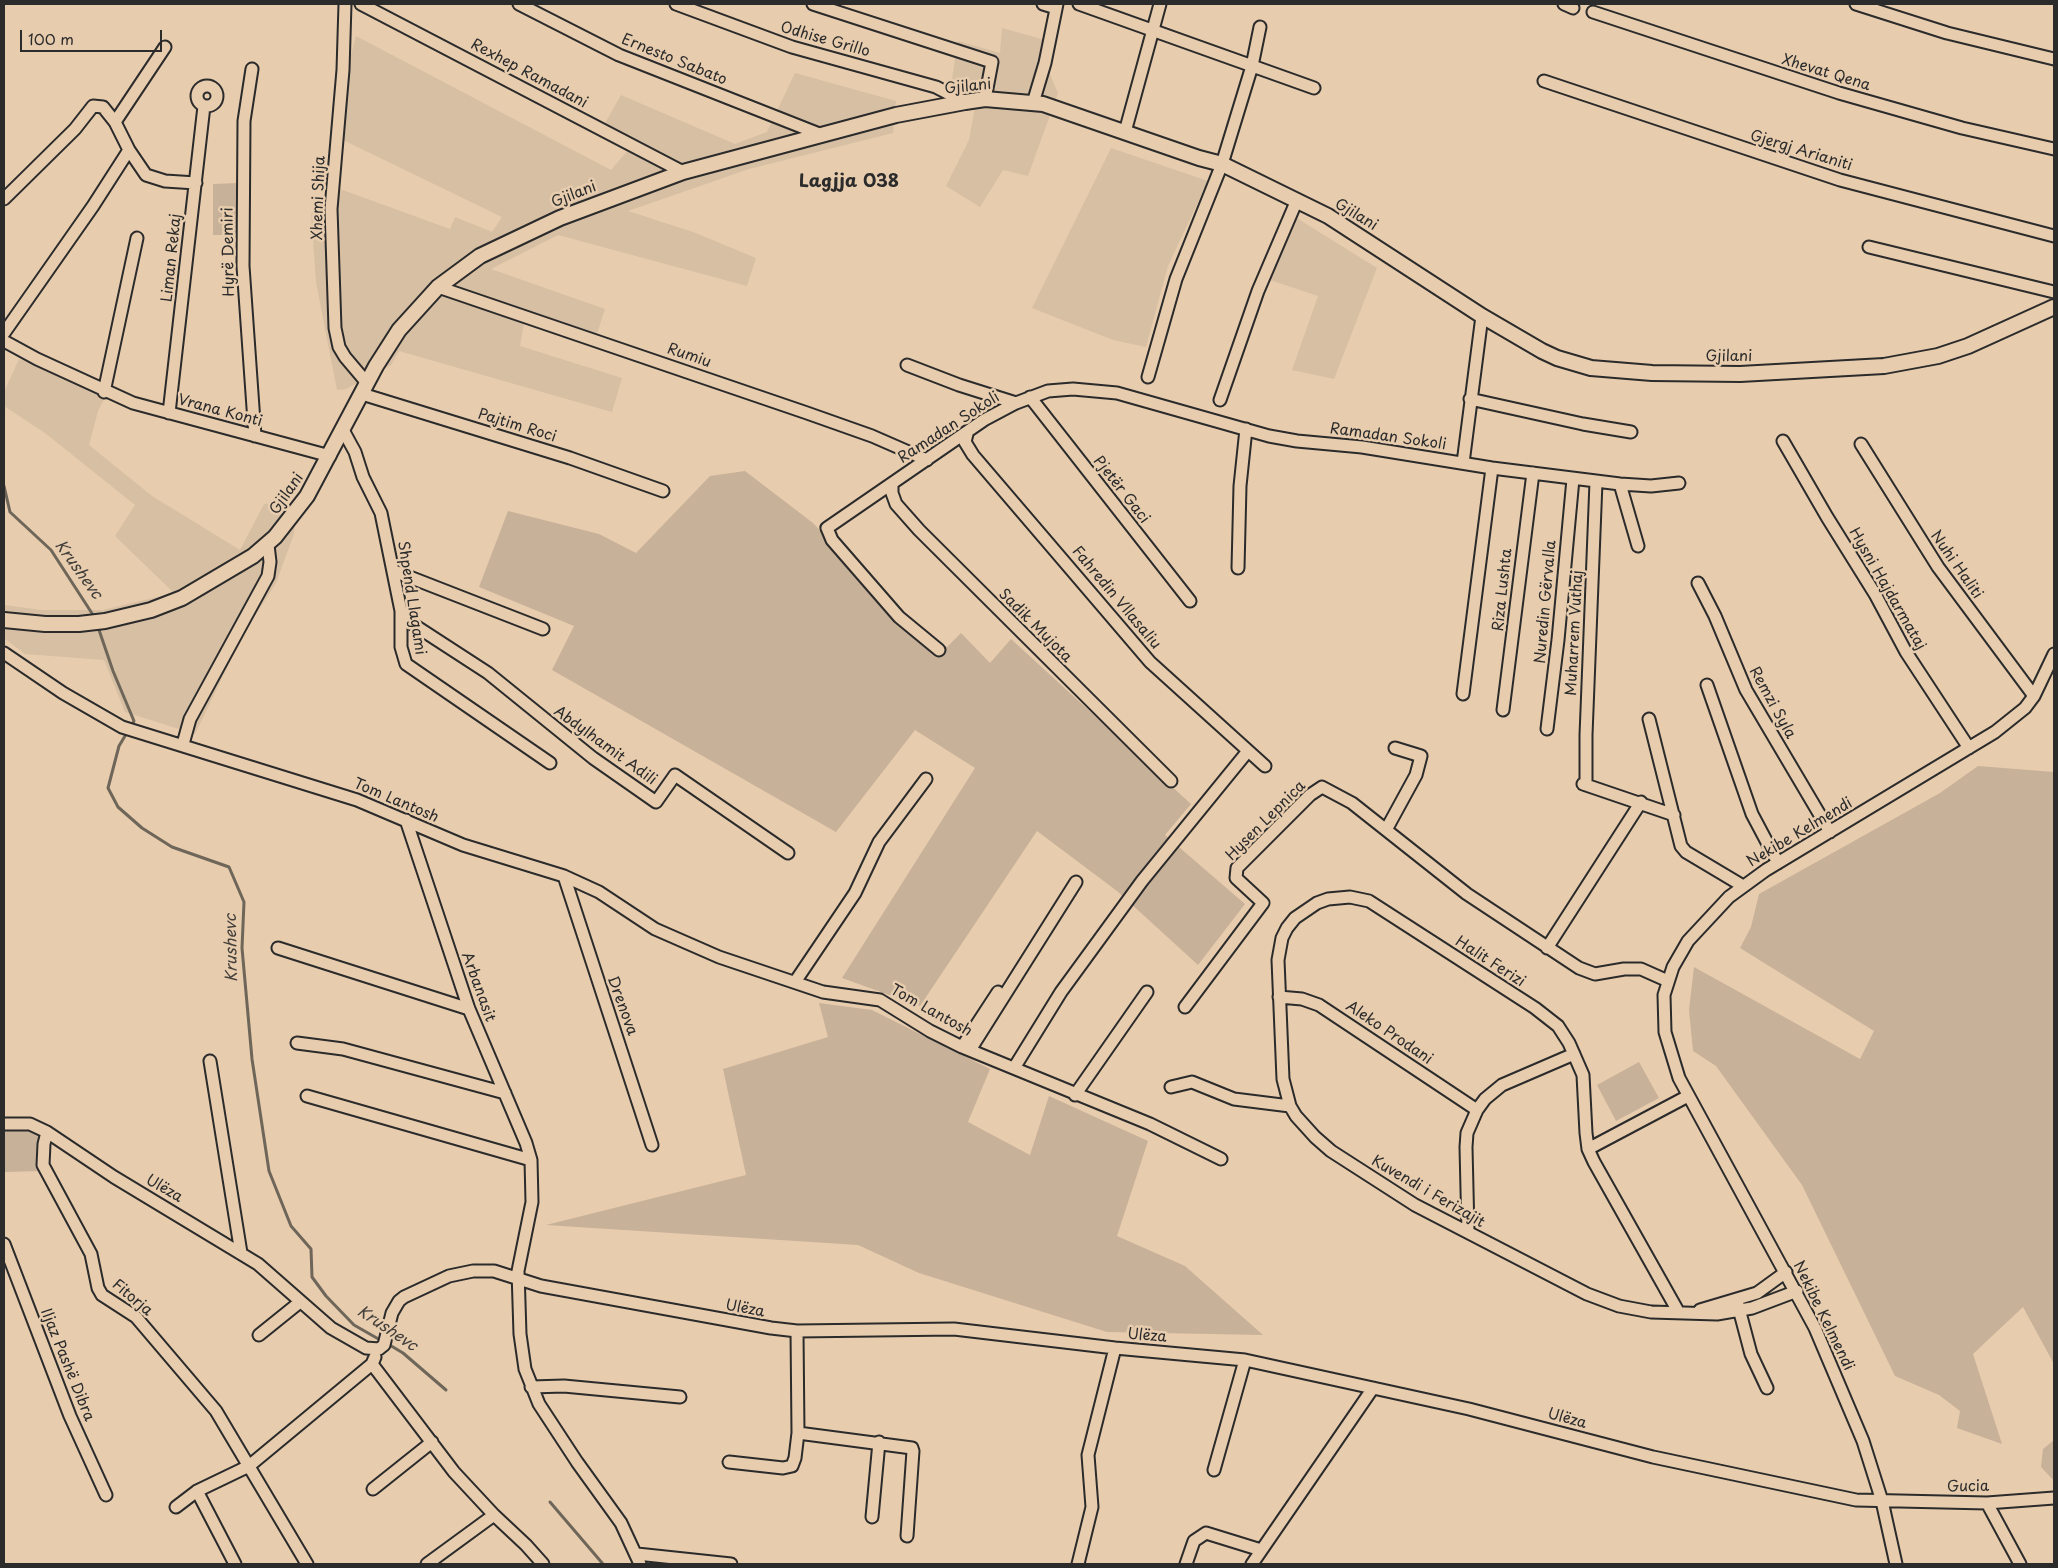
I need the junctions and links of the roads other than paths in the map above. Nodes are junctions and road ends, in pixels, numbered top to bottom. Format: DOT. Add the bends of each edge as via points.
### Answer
graph roads {
  1 [pos="345,4"];
  2 [pos="361,4"];
  3 [pos="519,4"];
  4 [pos="676,4"];
  5 [pos="813,4"];
  6 [pos="1043,4"];
  7 [pos="1079,4"];
  8 [pos="1160,4"];
  9 [pos="1856,4"];
  10 [pos="1056,6"];
  11 [pos="1593,12"];
  12 [pos="1260,27"];
  13 [pos="1153,30"];
  14 [pos="164,47"];
  15 [pos="2054,59"];
  16 [pos="1252,66"];
  17 [pos="252,69"];
  18 [pos="1544,81"];
  19 [pos="1314,88"];
  20 [pos="985,99"];
  21 [pos="965,102"];
  22 [pos="1033,103"];
  23 [pos="204,106"];
  24 [pos="115,122"];
  25 [pos="1125,132"];
  26 [pos="822,135"];
  27 [pos="2054,149"];
  28 [pos="129,150"];
  29 [pos="1222,164"];
  30 [pos="683,172"];
  31 [pos="196,183"];
  32 [pos="4,199"];
  33 [pos="1297,200"];
  34 [pos="2054,236"];
  35 [pos="137,238"];
  36 [pos="1869,247"];
  37 [pos="438,287"];
  38 [pos="2054,292"];
  39 [pos="2054,307"];
  40 [pos="1482,316"];
  41 [pos="4,333"];
  42 [pos="4,341"];
  43 [pos="907,365"];
  44 [pos="1148,377"];
  45 [pos="364,388"];
  46 [pos="104,392"];
  47 [pos="1030,397"];
  48 [pos="1470,399"];
  49 [pos="1220,400"];
  50 [pos="1016,403"];
  51 [pos="169,413"];
  52 [pos="1246,429"];
  53 [pos="343,430"];
  54 [pos="1631,432"];
  55 [pos="967,434"];
  56 [pos="255,436"];
  57 [pos="1784,442"];
  58 [pos="1861,444"];
  59 [pos="330,456"];
  60 [pos="927,460"];
  61 [pos="1463,463"];
  62 [pos="1492,468"];
  63 [pos="1533,473"];
  64 [pos="1573,479"];
  65 [pos="1596,482"];
  66 [pos="1679,482"];
  67 [pos="1620,484"];
  68 [pos="892,485"];
  69 [pos="663,491"];
  70 [pos="268,545"];
  71 [pos="1638,546"];
  72 [pos="1238,568"];
  73 [pos="394,571"];
  74 [pos="1698,583"];
  75 [pos="1190,602"];
  76 [pos="401,611"];
  77 [pos="4,620"];
  78 [pos="543,629"];
  79 [pos="938,650"];
  80 [pos="4,653"];
  81 [pos="2054,654"];
  82 [pos="1708,686"];
  83 [pos="1462,694"];
  84 [pos="2034,696"];
  85 [pos="1503,710"];
  86 [pos="1649,719"];
  87 [pos="1547,728"];
  88 [pos="183,744"];
  89 [pos="1395,748"];
  90 [pos="1969,748"];
  91 [pos="1248,751"];
  92 [pos="550,763"];
  93 [pos="1265,766"];
  94 [pos="926,779"];
  95 [pos="1171,781"];
  96 [pos="1641,802"];
  97 [pos="1674,815"];
  98 [pos="406,820"];
  99 [pos="1386,830"];
  100 [pos="1830,832"];
  101 [pos="788,854"];
  102 [pos="1778,863"];
  103 [pos="564,876"];
  104 [pos="1076,882"];
  105 [pos="1743,886"];
  106 [pos="1051,910"];
  107 [pos="278,948"];
  108 [pos="1548,948"];
  109 [pos="1668,981"];
  110 [pos="795,982"];
  111 [pos="1147,992"];
  112 [pos="1279,997"];
  113 [pos="1186,1007"];
  114 [pos="469,1009"];
  115 [pos="297,1043"];
  116 [pos="966,1048"];
  117 [pos="1574,1054"];
  118 [pos="210,1061"];
  119 [pos="1014,1068"];
  120 [pos="1171,1087"];
  121 [pos="505,1093"];
  122 [pos="1075,1095"];
  123 [pos="307,1096"];
  124 [pos="1688,1096"];
  125 [pos="1290,1106"];
  126 [pos="1477,1110"];
  127 [pos="4,1124"];
  128 [pos="47,1132"];
  129 [pos="652,1145"];
  130 [pos="1588,1149"];
  131 [pos="1221,1159"];
  132 [pos="531,1160"];
  133 [pos="1468,1232"];
  134 [pos="4,1244"];
  135 [pos="241,1254"];
  136 [pos="1786,1272"];
  137 [pos="519,1279"];
  138 [pos="1796,1291"];
  139 [pos="300,1302"];
  140 [pos="1738,1306"];
  141 [pos="1682,1313"];
  142 [pos="797,1331"];
  143 [pos="259,1335"];
  144 [pos="383,1344"];
  145 [pos="1115,1348"];
  146 [pos="1245,1360"];
  147 [pos="372,1364"];
  148 [pos="531,1387"];
  149 [pos="1373,1388"];
  150 [pos="1767,1388"];
  151 [pos="680,1397"];
  152 [pos="798,1433"];
  153 [pos="432,1442"];
  154 [pos="879,1442"];
  155 [pos="729,1462"];
  156 [pos="249,1466"];
  157 [pos="1214,1470"];
  158 [pos="373,1490"];
  159 [pos="197,1491"];
  160 [pos="106,1496"];
  161 [pos="2054,1498"];
  162 [pos="1882,1501"];
  163 [pos="1986,1503"];
  164 [pos="176,1507"];
  165 [pos="494,1515"];
  166 [pos="872,1517"];
  167 [pos="907,1536"];
  168 [pos="1261,1550"];
  169 [pos="639,1559"];
  170 [pos="235,1564"];
  171 [pos="307,1564"];
  172 [pos="427,1564"];
  173 [pos="543,1564"];
  174 [pos="731,1564"];
  175 [pos="1078,1564"];
  176 [pos="1186,1564"];
  177 [pos="1252,1564"];
  178 [pos="1896,1564"];
  179 [pos="2020,1564"];
  1 -- 45 [label="street, Xhemi Shija" via="343,70 331,209 334,328 339,347"];
  2 -- 30 [label="street, Rexhep Ramadani"];
  3 -- 26 [label="street, Ernesto Sabato" via="619,55"];
  4 -- 21 [label="street, Odhise Grillo" via="792,47 936,87"];
  5 -- 20 [label="street" via="992,62"];
  6 -- 10 [label="street"];
  7 -- 13 [label="street"];
  8 -- 13 [label="street"];
  9 -- 15 [label="street" via="1947,34"];
  10 -- 22 [label="street"];
  11 -- 27 [label="street, Xhevat Qena" via="1839,94"];
  12 -- 16 [label="street"];
  13 -- 16 [label="street"];
  13 -- 25 [label="street"];
  14 -- 24 [label="street"];
  16 -- 19 [label="street"];
  16 -- 29 [label="street"];
  17 -- 56 [label="street, Hyrë Demiri" via="244,121 243,266"];
  18 -- 34 [label="street, Gjergj Arianiti" via="1840,180"];
  20 -- 21 [label="main road, Gjilani"];
  20 -- 22 [label="main road, Gjilani"];
  21 -- 26 [label="main road, Gjilani" via="896,115"];
  22 -- 25 [label="main road, Gjilani"];
  23 -- 31 [label="street, Liman Rekaj"];
  24 -- 28 [label="street"];
  24 -- 32 [label="street" via="103,106 93,106"];
  25 -- 29 [label="main road, Gjilani"];
  26 -- 30 [label="main road, Gjilani"];
  28 -- 31 [label="street" via="146,175 153,179"];
  28 -- 41 [label="street"];
  29 -- 33 [label="main road, Gjilani"];
  29 -- 44 [label="street" via="1176,279"];
  30 -- 37 [label="main road, Gjilani" via="517,236 480,256"];
  31 -- 51 [label="street, Liman Rekaj"];
  33 -- 40 [label="main road, Gjilani" via="1354,232"];
  33 -- 49 [label="street" via="1258,291"];
  35 -- 46 [label="street"];
  36 -- 38 [label="street"];
  37 -- 45 [label="main road, Gjilani" via="399,330"];
  37 -- 60 [label="street, Rumiu" via="807,413"];
  39 -- 40 [label="main road, Gjilani" via="1968,346 1913,362 1858,369 1740,374 1652,373 1591,368 1542,351"];
  40 -- 48 [label="street, Ramadan Sokoli"];
  42 -- 46 [label="street, Vrana Konti"];
  43 -- 50 [label="street"];
  45 -- 53 [label="main road, Gjilani"];
  45 -- 69 [label="street, Pajtim Roci"];
  46 -- 51 [label="street, Vrana Konti"];
  47 -- 50 [label="street, Ramadan Sokoli"];
  47 -- 52 [label="street, Ramadan Sokoli" via="1073,389 1117,393"];
  47 -- 75 [label="street, Pjetër Gaci"];
  48 -- 54 [label="street"];
  48 -- 61 [label="street, Ramadan Sokoli"];
  50 -- 55 [label="street, Ramadan Sokoli" via="984,420"];
  51 -- 56 [label="street, Vrana Konti"];
  52 -- 61 [label="street, Ramadan Sokoli" via="1269,436"];
  52 -- 72 [label="street" via="1240,486"];
  53 -- 59 [label="main road, Gjilani"];
  53 -- 73 [label="street, Shpend Llagami" via="381,513"];
  55 -- 60 [label="street, Ramadan Sokoli"];
  55 -- 91 [label="street, Fahredin Vllasaliu" via="965,442 973,456 1122,631 1150,662"];
  56 -- 59 [label="street, Vrana Konti"];
  57 -- 90 [label="street, Hysni Hajdarmataj" via="1906,652"];
  58 -- 84 [label="street, Nuhi Haliti" via="1938,567"];
  59 -- 70 [label="main road, Gjilani" via="307,496"];
  60 -- 68 [label="street, Ramadan Sokoli"];
  61 -- 62 [label="street"];
  62 -- 63 [label="street"];
  62 -- 83 [label="street"];
  63 -- 64 [label="street"];
  63 -- 85 [label="street, Riza Lushta"];
  64 -- 65 [label="street"];
  64 -- 87 [label="street, Nuredin Gërvalla"];
  65 -- 67 [label="street"];
  65 -- 96 [label="street, Muharrem Vuthaj" via="1585,784"];
  66 -- 67 [label="street" via="1651,486"];
  67 -- 71 [label="street"];
  68 -- 79 [label="street, Ramadan Sokoli" via="827,528 832,540 899,617"];
  68 -- 95 [label="street, Sadik Mujota" via="896,504 919,530"];
  70 -- 77 [label="main road, Gjilani" via="182,598 152,610 79,624"];
  70 -- 88 [label="street" via="268,576 190,719"];
  73 -- 76 [label="street, Shpend Llagami"];
  73 -- 78 [label="street"];
  74 -- 100 [label="street, Remzi Syla" via="1746,690"];
  76 -- 92 [label="street, Shpend Llagami" via="401,647 411,669"];
  76 -- 101 [label="street, Abdylhamit Adili" via="411,623 488,673 578,747 656,802 675,775"];
  80 -- 88 [label="street, Tom Lantosh" via="63,693 122,727"];
  81 -- 84 [label="street, Nekibe Kelmendi"];
  82 -- 102 [label="street" via="1752,814"];
  84 -- 90 [label="street, Nekibe Kelmendi" via="2012,718"];
  86 -- 97 [label="street"];
  88 -- 98 [label="street, Tom Lantosh" via="349,797"];
  89 -- 99 [label="street" via="1420,756 1416,775"];
  90 -- 100 [label="street, Nekibe Kelmendi"];
  91 -- 93 [label="street, Fahredin Vllasaliu"];
  91 -- 119 [label="street" via="1142,881 1044,1017"];
  94 -- 110 [label="street" via="879,842 855,893"];
  96 -- 97 [label="street, Muharrem Vuthaj"];
  96 -- 108 [label="street"];
  97 -- 105 [label="street" via="1680,846"];
  98 -- 103 [label="street, Tom Lantosh" via="463,845"];
  98 -- 114 [label="street, Arbanasit"];
  99 -- 108 [label="street, Hysen Lepnica" via="1467,894"];
  99 -- 113 [label="street, Hysen Lepnica" via="1327,788 1310,795 1237,868 1236,878 1263,903"];
  100 -- 102 [label="street, Nekibe Kelmendi"];
  102 -- 105 [label="street, Nekibe Kelmendi"];
  103 -- 110 [label="street, Tom Lantosh" via="599,892 634,917 676,940"];
  103 -- 129 [label="street, Drenova"];
  104 -- 116 [label="street"];
  105 -- 109 [label="street, Nekibe Kelmendi" via="1716,908 1688,940"];
  106 -- 116 [label="street"];
  107 -- 114 [label="street"];
  108 -- 109 [label="street, Hysen Lepnica" via="1588,973 1632,968"];
  109 -- 124 [label="street, Nekibe Kelmendi" via="1665,1032 1673,1062"];
  110 -- 116 [label="street, Tom Lantosh" via="823,992 880,1000 930,1031"];
  111 -- 122 [label="street"];
  112 -- 117 [label="street, Halit Ferizi" via="1279,950 1287,928 1295,918 1317,903 1338,897 1358,898 1380,907 1548,1018 1564,1034"];
  112 -- 125 [label="street, Halit Ferizi" via="1283,1079"];
  112 -- 126 [label="street, Aleko Prodani" via="1302,999 1319,1005"];
  114 -- 121 [label="street, Arbanasit"];
  115 -- 121 [label="street" via="343,1049"];
  116 -- 119 [label="street, Tom Lantosh"];
  117 -- 126 [label="street" via="1502,1085"];
  117 -- 130 [label="street, Halit Ferizi" via="1583,1075"];
  118 -- 135 [label="street"];
  119 -- 122 [label="street, Tom Lantosh"];
  120 -- 125 [label="street" via="1192,1082 1242,1100"];
  121 -- 132 [label="street, Arbanasit"];
  122 -- 131 [label="street, Tom Lantosh" via="1150,1124"];
  123 -- 132 [label="street"];
  124 -- 130 [label="street"];
  124 -- 136 [label="street, Nekibe Kelmendi"];
  125 -- 133 [label="street, Kuvendi i Ferizajit" via="1302,1124 1331,1151"];
  126 -- 133 [label="street" via="1467,1133"];
  127 -- 128 [label="street, Ulëza" via="30,1124"];
  128 -- 135 [label="street, Ulëza"];
  128 -- 156 [label="street, Fitorja" via="43,1165 91,1254 102,1295 136,1317 216,1411"];
  130 -- 141 [label="street, Halit Ferizi"];
  132 -- 137 [label="street, Arbanasit" via="534,1189 518,1263"];
  133 -- 141 [label="street, Kuvendi i Ferizajit" via="1605,1302 1635,1310"];
  134 -- 160 [label="street, Iljaz Pashë Dibra" via="70,1416"];
  135 -- 139 [label="street, Ulëza" via="271,1274"];
  136 -- 138 [label="street, Nekibe Kelmendi"];
  136 -- 140 [label="street"];
  137 -- 142 [label="street, Ulëza" via="533,1285 609,1300"];
  137 -- 144 [label="street, Ulëza" via="494,1271 474,1271 424,1286 395,1306"];
  137 -- 148 [label="street, Arbanasit" via="522,1355"];
  138 -- 140 [label="street"];
  138 -- 162 [label="street, Nekibe Kelmendi" via="1857,1425"];
  139 -- 143 [label="street"];
  139 -- 144 [label="street, Ulëza" via="344,1337 366,1348"];
  140 -- 141 [label="street"];
  140 -- 150 [label="street" via="1751,1354"];
  142 -- 145 [label="street, Ulëza" via="954,1329"];
  142 -- 152 [label="street"];
  144 -- 147 [label="street"];
  145 -- 146 [label="street, Ulëza"];
  145 -- 175 [label="street" via="1088,1455 1092,1507"];
  146 -- 149 [label="street, Ulëza"];
  146 -- 157 [label="street"];
  147 -- 153 [label="street"];
  147 -- 156 [label="street"];
  148 -- 151 [label="street" via="564,1386"];
  148 -- 169 [label="street, Arbanasit" via="557,1432 621,1523"];
  149 -- 162 [label="street, Ulëza" via="1478,1411 1653,1457 1837,1497"];
  149 -- 168 [label="street"];
  152 -- 154 [label="street"];
  152 -- 155 [label="street" via="792,1466 783,1468"];
  153 -- 158 [label="street"];
  153 -- 165 [label="street" via="454,1472"];
  154 -- 166 [label="street"];
  154 -- 167 [label="street" via="908,1447 913,1451"];
  156 -- 159 [label="street"];
  156 -- 171 [label="street, Fitorja"];
  159 -- 164 [label="street"];
  159 -- 170 [label="street"];
  161 -- 163 [label="street, Gucia"];
  162 -- 163 [label="street, Gucia"];
  162 -- 178 [label="street, Nekibe Kelmendi"];
  163 -- 179 [label="street"];
  165 -- 172 [label="street"];
  165 -- 173 [label="street"];
  168 -- 176 [label="street" via="1206,1533 1194,1541"];
  168 -- 177 [label="street"];
  169 -- 174 [label="street"];
}
